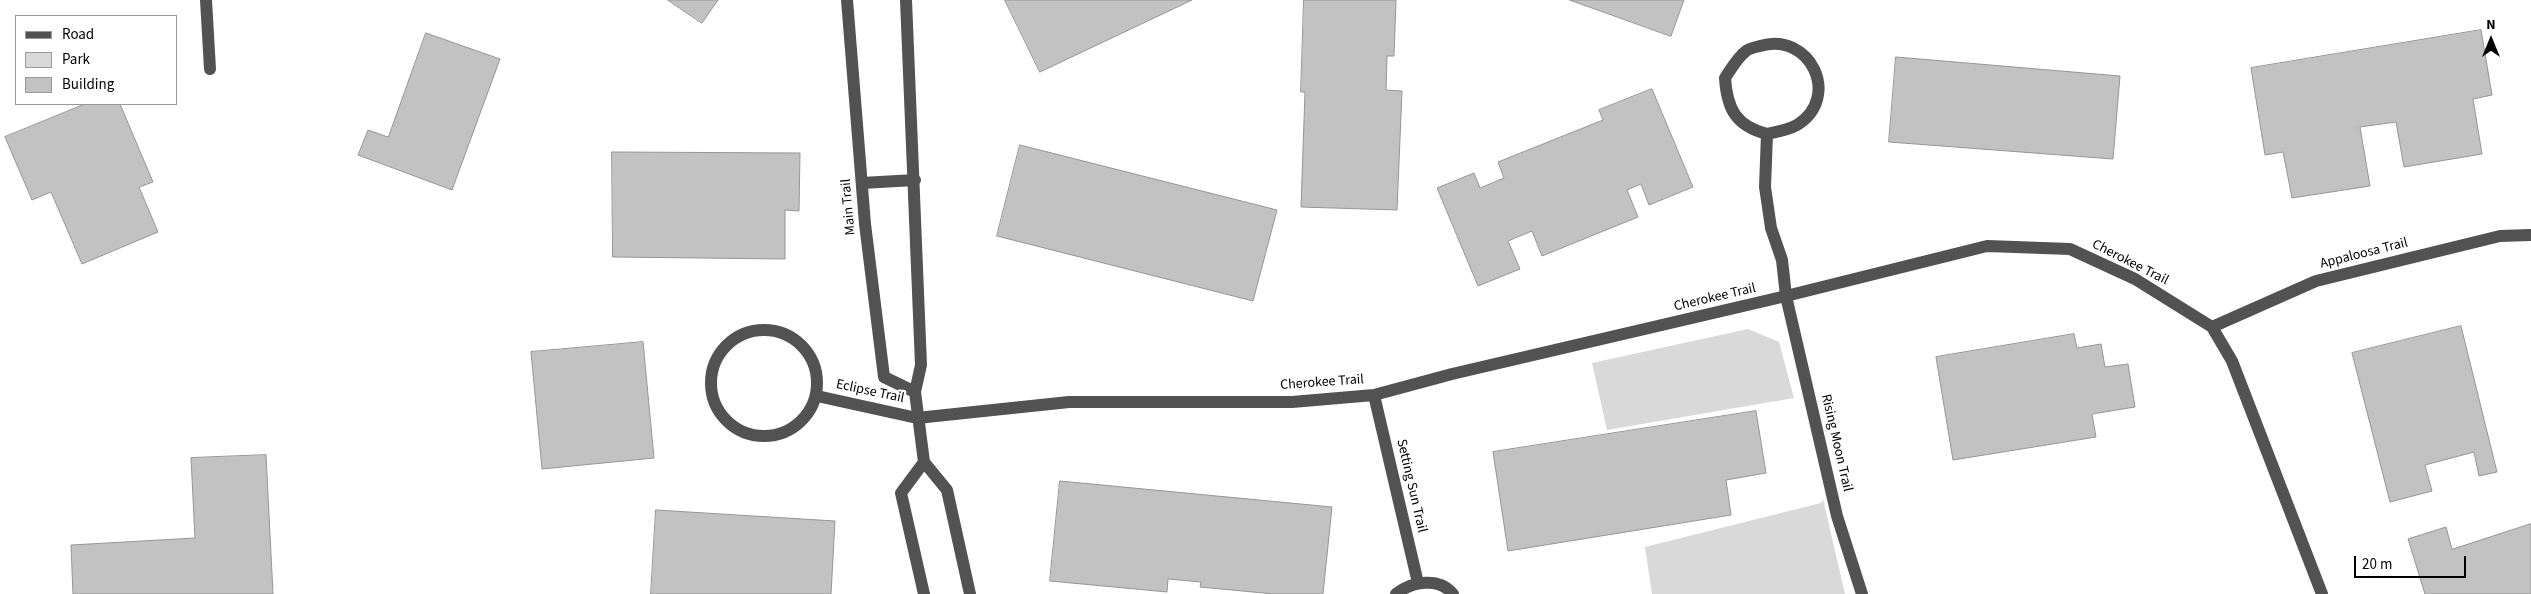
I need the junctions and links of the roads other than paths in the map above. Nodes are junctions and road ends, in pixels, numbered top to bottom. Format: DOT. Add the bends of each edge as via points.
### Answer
graph roads {
  1 [pos="206,0"];
  2 [pos="847,0"];
  3 [pos="906,0"];
  4 [pos="210,69"];
  5 [pos="1767,134"];
  6 [pos="915,180"];
  7 [pos="862,183"];
  8 [pos="2531,235"];
  9 [pos="1786,296"];
  10 [pos="2212,327"];
  11 [pos="915,392"];
  12 [pos="1374,395"];
  13 [pos="816,396"];
  14 [pos="917,418"];
  15 [pos="924,462"];
  16 [pos="1418,583"];
  17 [pos="924,594"];
  18 [pos="970,594"];
  19 [pos="1396,594"];
  20 [pos="1453,594"];
  21 [pos="1862,594"];
  22 [pos="2322,594"];
  1 -- 4 [label="street"];
  2 -- 7 [label="street, Main Trail"];
  3 -- 6 [label="street"];
  5 -- 5 [label="street" via="1750,129 1736,117 1726,97 1725,78 1747,50 1767,44 1789,46 1807,58 1818,76 1819,96 1809,114 1796,125"];
  5 -- 9 [label="street, Rising Moon Trail" via="1765,186 1771,228 1782,260"];
  6 -- 7 [label="street"];
  6 -- 11 [label="street" via="922,365"];
  7 -- 11 [label="street, Main Trail" via="884,377"];
  8 -- 10 [label="street, Appaloosa Trail" via="2500,236 2316,281"];
  9 -- 10 [label="street, Cherokee Trail" via="1987,246 2070,249 2135,279"];
  9 -- 12 [label="street, Cherokee Trail"];
  9 -- 21 [label="street, Rising Moon Trail" via="1837,516"];
  10 -- 22 [label="street, Cherokee Trail" via="2232,361"];
  11 -- 14 [label="street"];
  12 -- 14 [label="street, Cherokee Trail" via="1292,402 1069,402"];
  12 -- 16 [label="street, Setting Sun Trail"];
  13 -- 13 [label="street, Eclipse Trail" via="818,379 814,362 805,347 776,331 758,329 727,343 711,373 711,391 717,408 728,423 744,433 762,437 780,434 796,426 809,413"];
  13 -- 14 [label="street, Eclipse Trail"];
  14 -- 15 [label="street"];
  15 -- 17 [label="street" via="901,493"];
  15 -- 18 [label="street" via="947,490"];
  16 -- 19 [label="street"];
  16 -- 20 [label="street" via="1442,586"];
}
